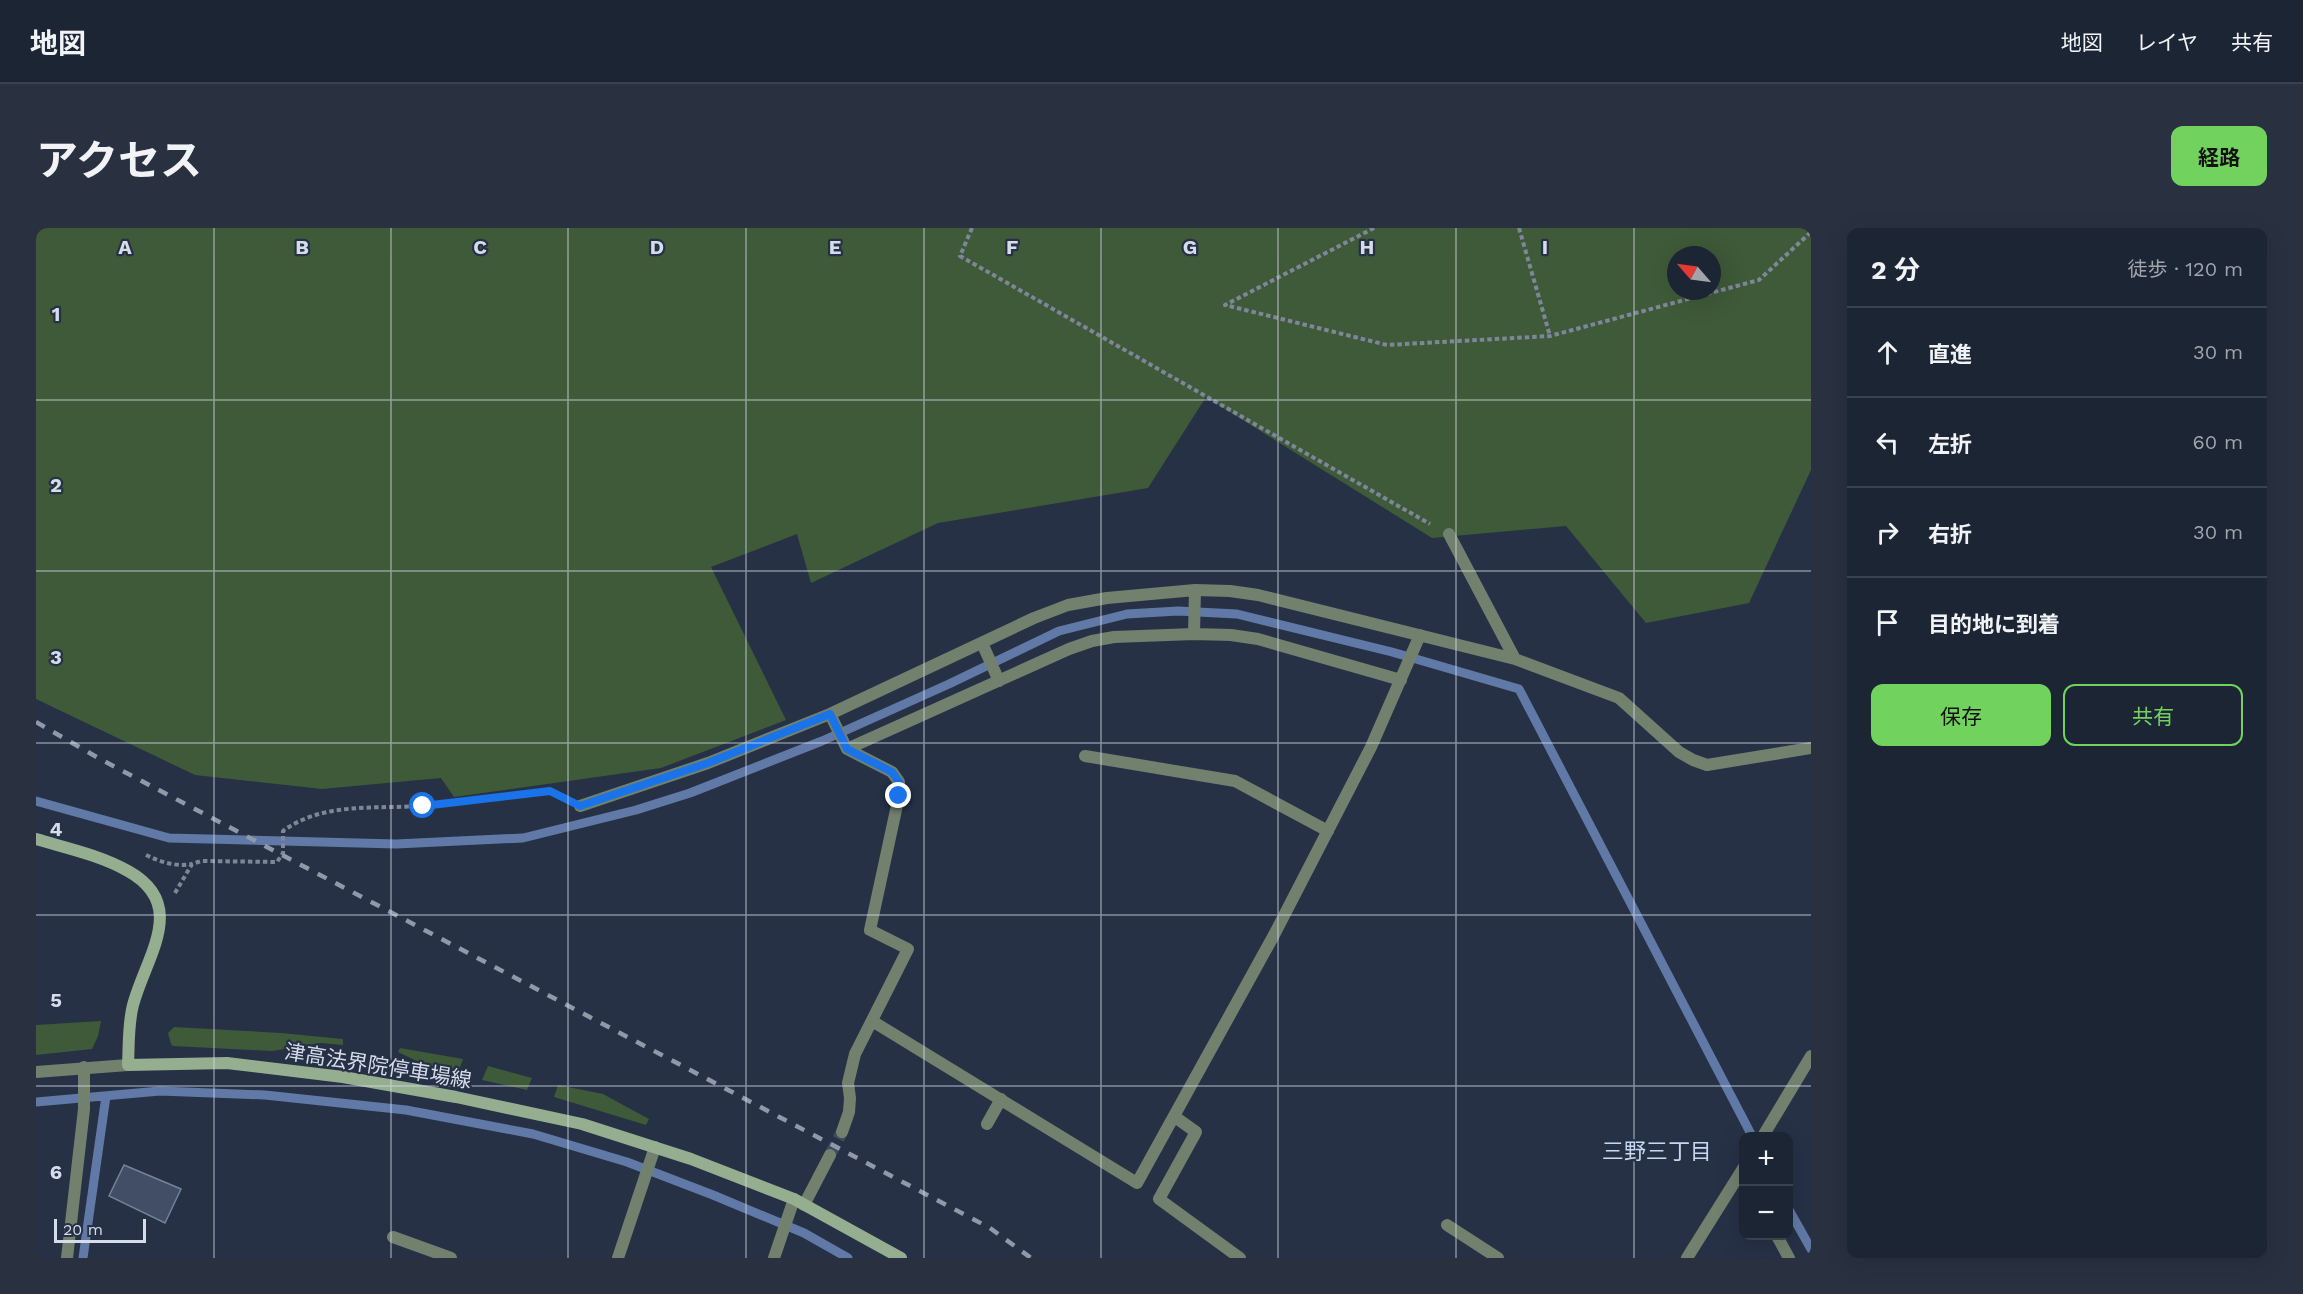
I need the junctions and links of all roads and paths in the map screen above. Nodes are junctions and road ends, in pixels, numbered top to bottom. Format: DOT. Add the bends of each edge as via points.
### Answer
graph roads {
  1 [pos="972,228"];
  2 [pos="1374,228"];
  3 [pos="1519,228"];
  4 [pos="1811,232"];
  5 [pos="1550,336"];
  6 [pos="1449,534"];
  7 [pos="1195,594"];
  8 [pos="1194,632"];
  9 [pos="1418,639"];
  10 [pos="982,646"];
  11 [pos="1515,659"];
  12 [pos="1402,676"];
  13 [pos="998,680"];
  14 [pos="831,716"];
  15 [pos="845,747"];
  16 [pos="1811,748"];
  17 [pos="1084,756"];
  18 [pos="580,806"];
  19 [pos="1328,831"];
  20 [pos="36,839"];
  21 [pos="161,911"];
  22 [pos="872,1021"];
  23 [pos="1811,1056"];
  24 [pos="129,1065"];
  25 [pos="84,1067"];
  26 [pos="36,1072"];
  27 [pos="1001,1099"];
  28 [pos="1175,1117"];
  29 [pos="987,1124"];
  30 [pos="842,1132"];
  31 [pos="1766,1132"];
  32 [pos="655,1147"];
  33 [pos="830,1155"];
  34 [pos="1739,1176"];
  35 [pos="799,1202"];
  36 [pos="1447,1226"];
  37 [pos="393,1237"];
  38 [pos="1779,1240"];
  39 [pos="67,1258"];
  40 [pos="451,1258"];
  41 [pos="618,1258"];
  42 [pos="774,1258"];
  43 [pos="902,1258"];
  44 [pos="1240,1258"];
  45 [pos="1498,1258"];
  46 [pos="1687,1258"];
  47 [pos="1789,1258"];
  1 -- 6 [label="path" via="960,256"];
  2 -- 5 [label="path" via="1225,305 1387,345"];
  3 -- 5 [label="path"];
  4 -- 5 [label="path" via="1759,279"];
  6 -- 11 [label="street"];
  7 -- 8 [label="street"];
  7 -- 9 [label="street" via="1230,591 1258,595"];
  7 -- 10 [label="street" via="1107,598 1068,605"];
  8 -- 12 [label="street" via="1258,639"];
  8 -- 13 [label="street" via="1092,641"];
  9 -- 11 [label="street"];
  9 -- 12 [label="street"];
  10 -- 13 [label="street"];
  10 -- 14 [label="street"];
  11 -- 16 [label="street" via="1619,698 1679,752 1707,765"];
  12 -- 19 [label="street"];
  13 -- 15 [label="street"];
  14 -- 15 [label="street"];
  14 -- 18 [label="street"];
  15 -- 22 [label="street" via="892,772 899,782 870,930 908,949"];
  17 -- 19 [label="street" via="1235,781"];
  18 -- 21 [label="path" via="550,791 423,806 329,811 283,831 284,853 277,862 192,864 182,885"];
  19 -- 28 [label="street"];
  20 -- 21 [label="main road" via="127,870 144,881"];
  21 -- 24 [label="main road" via="161,926 130,1023"];
  22 -- 27 [label="street"];
  22 -- 30 [label="street" via="855,1054 848,1083 849,1112"];
  23 -- 31 [label="street"];
  24 -- 25 [label="street"];
  24 -- 32 [label="main road, 津高法界院停車場線" via="227,1063 343,1077 582,1124"];
  25 -- 26 [label="street"];
  25 -- 39 [label="street" via="84,1109"];
  27 -- 28 [label="street" via="1137,1183"];
  27 -- 29 [label="street"];
  28 -- 44 [label="street" via="1196,1132 1159,1199"];
  32 -- 35 [label="main road, 津高法界院停車場線"];
  32 -- 41 [label="street"];
  33 -- 35 [label="street"];
  34 -- 46 [label="street"];
  35 -- 42 [label="street" via="788,1216"];
  35 -- 43 [label="main road, 津高法界院停車場線"];
  36 -- 45 [label="street"];
  37 -- 40 [label="street"];
  38 -- 47 [label="street"];
}
